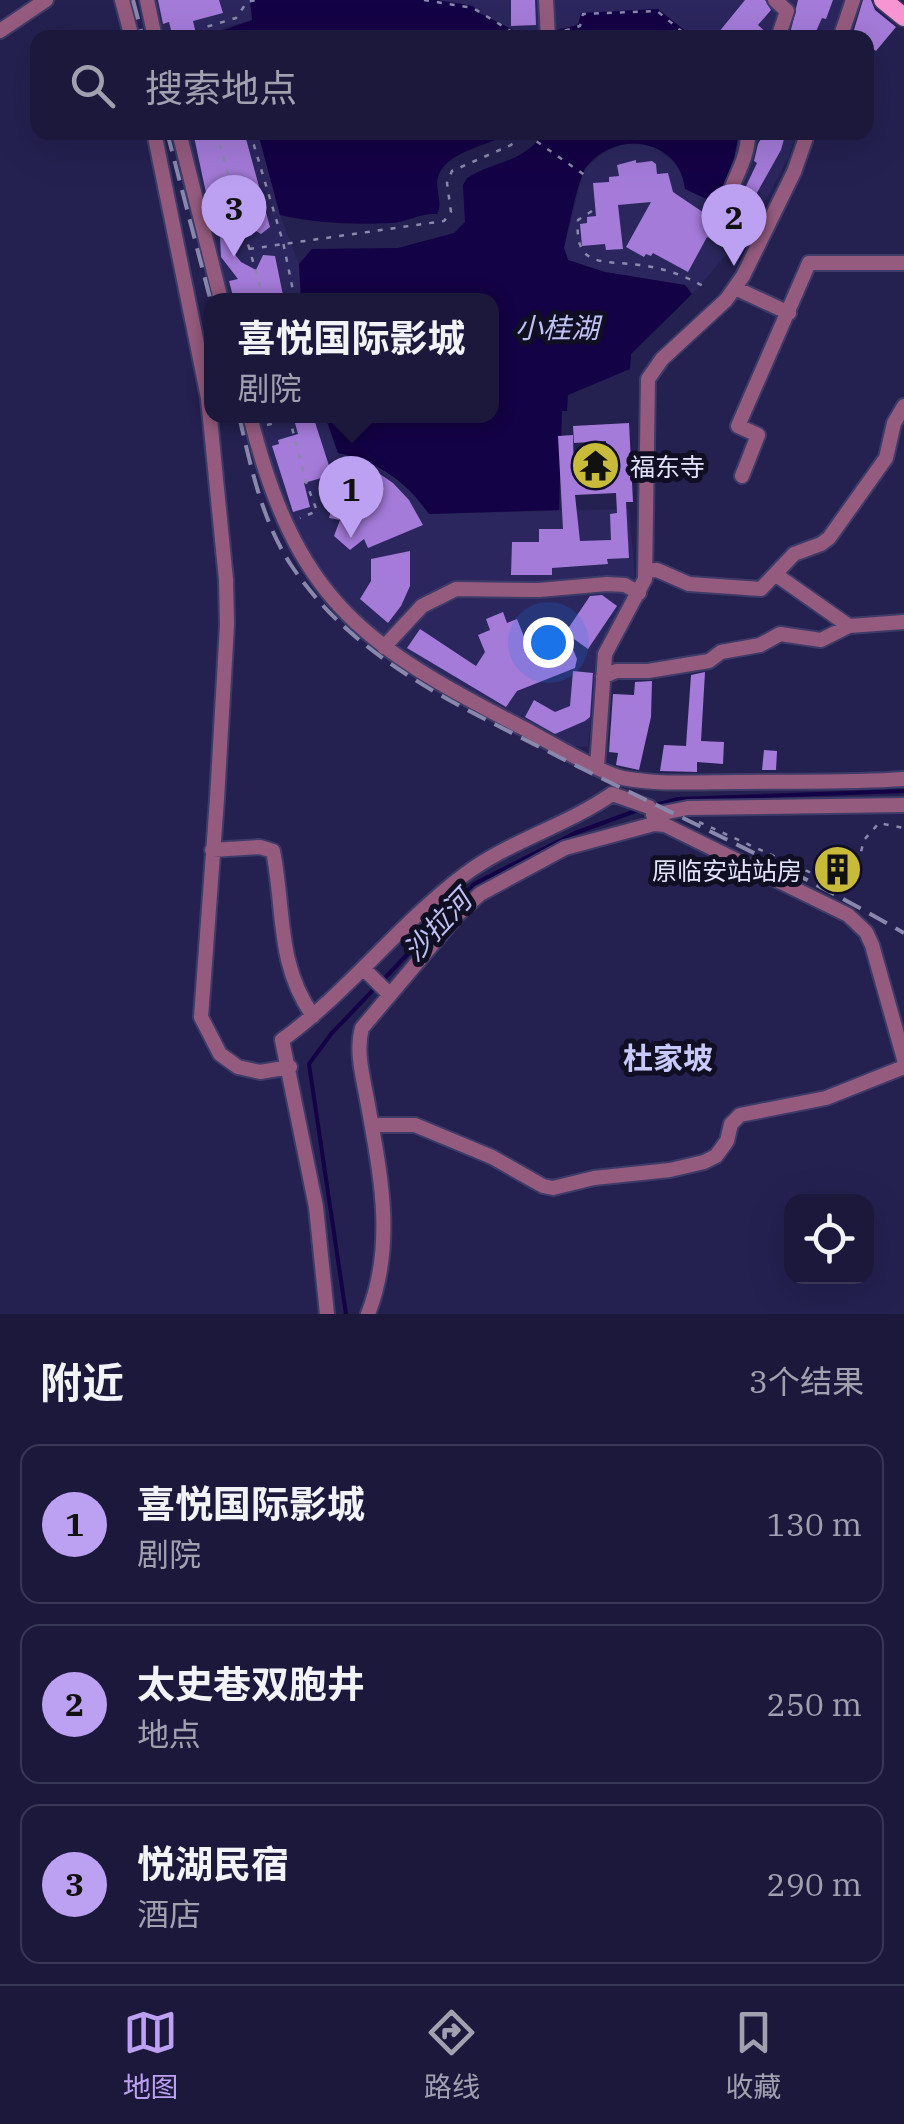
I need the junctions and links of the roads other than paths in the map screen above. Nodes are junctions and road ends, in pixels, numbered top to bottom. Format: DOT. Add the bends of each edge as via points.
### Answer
graph roads {
  1 [pos="46,0"];
  2 [pos="122,0"];
  3 [pos="147,0"];
  4 [pos="546,0"];
  5 [pos="775,0"];
  6 [pos="853,0"];
  7 [pos="883,0"];
  8 [pos="904,17"];
  9 [pos="130,30"];
  10 [pos="153,30"];
  11 [pos="544,30"];
  12 [pos="781,30"];
  13 [pos="843,30"];
  14 [pos="0,31"];
  15 [pos="156,140"];
  16 [pos="182,140"];
  17 [pos="747,140"];
  18 [pos="805,140"];
  19 [pos="742,225"];
  20 [pos="904,264"];
  21 [pos="735,288"];
  22 [pos="220,293"];
  23 [pos="790,313"];
  24 [pos="204,378"];
  25 [pos="904,406"];
  26 [pos="210,423"];
  27 [pos="252,423"];
  28 [pos="742,476"];
  29 [pos="646,572"];
  30 [pos="776,574"];
  31 [pos="640,592"];
  32 [pos="904,622"];
  33 [pos="849,626"];
  34 [pos="384,647"];
  35 [pos="603,677"];
  36 [pos="597,766"];
  37 [pos="904,778"];
  38 [pos="642,785"];
  39 [pos="904,805"];
  40 [pos="652,816"];
  41 [pos="212,850"];
  42 [pos="366,970"];
  43 [pos="387,993"];
  44 [pos="314,1016"];
  45 [pos="904,1058"];
  46 [pos="290,1067"];
  47 [pos="904,1067"];
  48 [pos="372,1125"];
  49 [pos="328,1314"];
  50 [pos="368,1314"];
  1 -- 14 [label="street"];
  2 -- 9 [label="street"];
  3 -- 10 [label="street"];
  4 -- 11 [label="street"];
  5 -- 12 [label="street" via="788,10"];
  6 -- 13 [label="street"];
  7 -- 8 [label="main road"];
  15 -- 24 [label="street"];
  16 -- 22 [label="street"];
  17 -- 19 [label="street" via="745,160 726,192 725,214"];
  18 -- 21 [label="street"];
  20 -- 23 [label="street" via="809,263"];
  21 -- 23 [label="street"];
  21 -- 29 [label="street" via="648,379"];
  23 -- 28 [label="street" via="738,426 758,435"];
  25 -- 30 [label="street" via="886,458 828,538 794,554"];
  26 -- 41 [label="street" via="227,624"];
  27 -- 34 [label="street" via="268,484 301,554 336,604"];
  29 -- 30 [label="street" via="688,584 756,590"];
  29 -- 31 [label="street"];
  30 -- 33 [label="street"];
  31 -- 34 [label="street" via="607,584 456,589 422,606"];
  31 -- 35 [label="street" via="608,645"];
  32 -- 33 [label="street"];
  33 -- 35 [label="street" via="821,640 780,634 709,661"];
  34 -- 36 [label="street" via="442,686"];
  35 -- 36 [label="street"];
  36 -- 38 [label="street"];
  37 -- 38 [label="street"];
  38 -- 40 [label="street"];
  39 -- 40 [label="street" via="688,808"];
  40 -- 42 [label="street" via="612,794 524,839 428,904"];
  40 -- 43 [label="street" via="565,848 480,894"];
  40 -- 45 [label="street" via="856,921 872,945"];
  41 -- 44 [label="street" via="273,850 286,958"];
  41 -- 46 [label="street" via="204,1027 220,1054 238,1067"];
  42 -- 43 [label="street"];
  42 -- 44 [label="street"];
  43 -- 48 [label="street" via="360,1034"];
  44 -- 46 [label="street" via="282,1040"];
  46 -- 49 [label="street"];
  47 -- 48 [label="street" via="826,1098 740,1115 727,1142 704,1162 552,1188 415,1124"];
  48 -- 50 [label="street" via="385,1249"];
}
